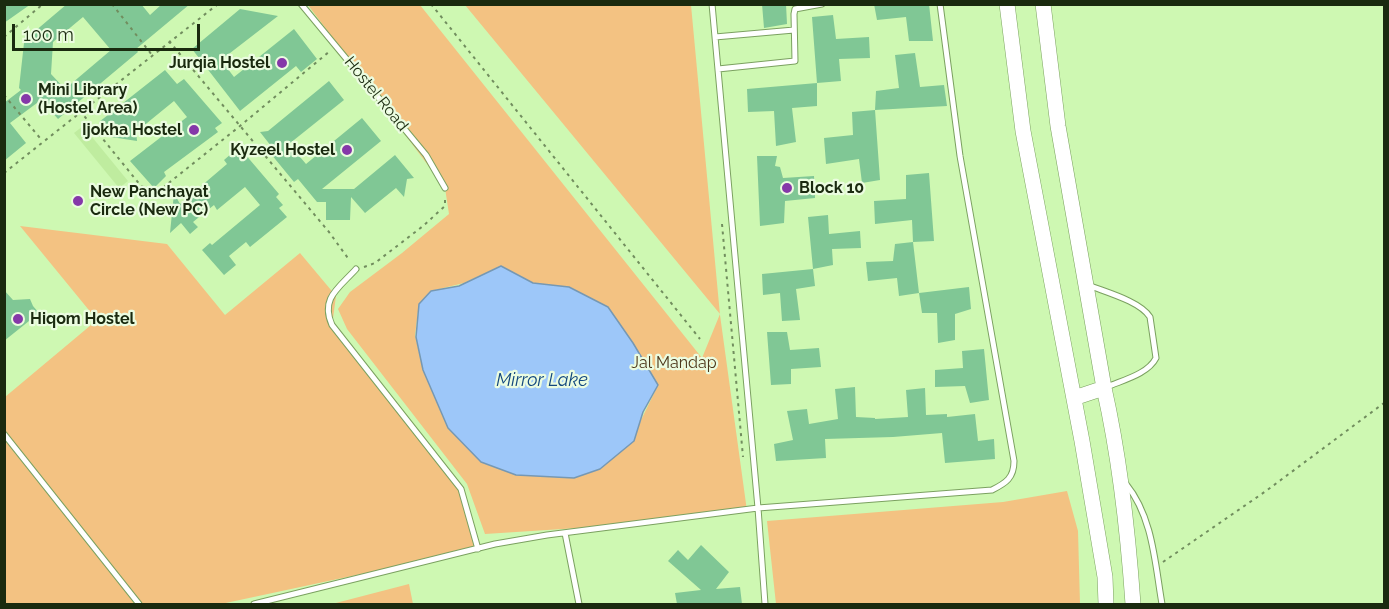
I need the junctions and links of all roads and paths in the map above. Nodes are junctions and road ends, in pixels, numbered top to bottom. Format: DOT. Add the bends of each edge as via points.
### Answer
graph roads {
  1 [pos="43,4"];
  2 [pos="112,4"];
  3 [pos="218,4"];
  4 [pos="301,4"];
  5 [pos="431,4"];
  6 [pos="712,4"];
  7 [pos="822,4"];
  8 [pos="940,4"];
  9 [pos="1007,4"];
  10 [pos="1043,4"];
  11 [pos="794,30"];
  12 [pos="4,37"];
  13 [pos="715,37"];
  14 [pos="169,41"];
  15 [pos="336,45"];
  16 [pos="152,55"];
  17 [pos="718,69"];
  18 [pos="4,95"];
  19 [pos="81,112"];
  20 [pos="240,126"];
  21 [pos="40,138"];
  22 [pos="4,173"];
  23 [pos="445,188"];
  24 [pos="357,269"];
  25 [pos="1087,285"];
  26 [pos="700,339"];
  27 [pos="1104,388"];
  28 [pos="1074,398"];
  29 [pos="1384,403"];
  30 [pos="4,434"];
  31 [pos="1120,477"];
  32 [pos="758,508"];
  33 [pos="565,533"];
  34 [pos="478,549"];
  35 [pos="1156,567"];
  36 [pos="139,604"];
  37 [pos="254,604"];
  38 [pos="579,604"];
  39 [pos="765,604"];
  40 [pos="1106,604"];
  41 [pos="1133,604"];
  42 [pos="1162,604"];
  1 -- 12 [label="path"];
  2 -- 16 [label="path"];
  3 -- 14 [label="path"];
  4 -- 15 [label="lane, Hostel Road"];
  5 -- 26 [label="path"];
  6 -- 13 [label="lane"];
  7 -- 11 [label="lane" via="795,9"];
  8 -- 32 [label="lane" via="960,156 1014,472 1007,483 992,490"];
  9 -- 28 [label="street" via="1023,131"];
  10 -- 25 [label="street" via="1058,126"];
  11 -- 13 [label="lane"];
  11 -- 17 [label="lane" via="795,61"];
  13 -- 17 [label="lane"];
  14 -- 16 [label="path"];
  14 -- 20 [label="path"];
  15 -- 20 [label="path"];
  15 -- 23 [label="lane, Hostel Road" via="426,155"];
  16 -- 19 [label="path"];
  17 -- 32 [label="lane"];
  18 -- 21 [label="path"];
  19 -- 20 [label="path" via="141,186 163,195 165,186"];
  19 -- 22 [label="path"];
  20 -- 24 [label="path"];
  23 -- 24 [label="path" via="445,206 375,263"];
  24 -- 34 [label="lane" via="330,297 327,314 332,326 461,489"];
  25 -- 27 [label="street"];
  25 -- 27 [label="lane" via="1138,306 1150,317 1154,363"];
  27 -- 28 [label="street"];
  27 -- 31 [label="street"];
  28 -- 40 [label="street" via="1105,577"];
  29 -- 35 [label="path"];
  30 -- 36 [label="lane"];
  31 -- 35 [label="lane" via="1145,519"];
  31 -- 41 [label="street"];
  32 -- 33 [label="lane"];
  32 -- 39 [label="lane"];
  33 -- 34 [label="lane"];
  33 -- 38 [label="lane"];
  34 -- 37 [label="lane"];
  35 -- 42 [label="lane"];
}
